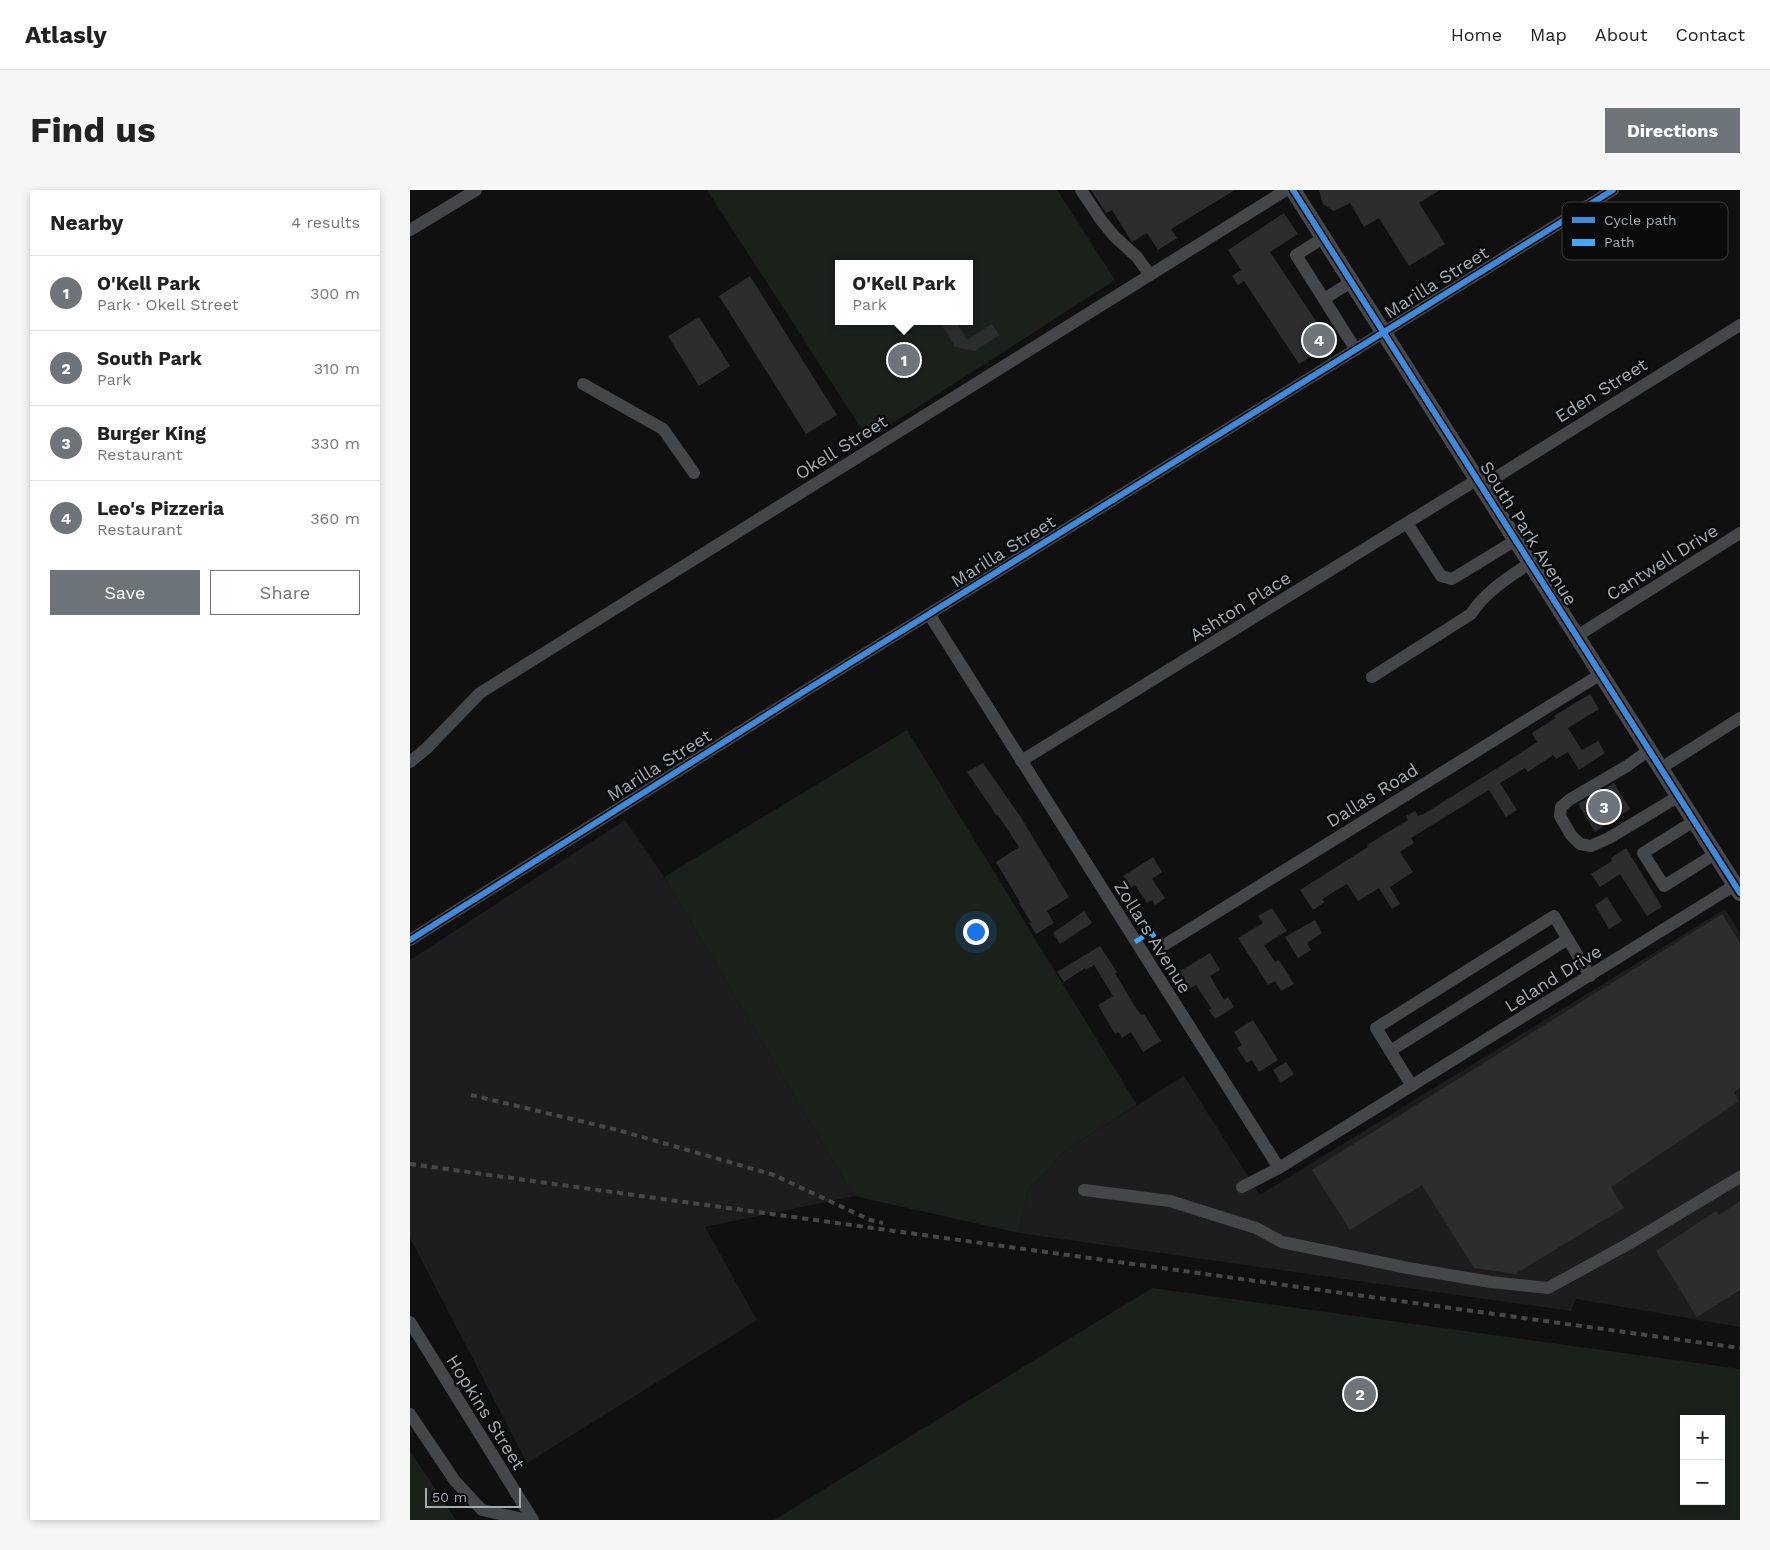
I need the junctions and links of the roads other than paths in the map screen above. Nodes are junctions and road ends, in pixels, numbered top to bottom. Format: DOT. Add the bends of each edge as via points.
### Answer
graph roads {
  1 [pos="476,190"];
  2 [pos="1081,190"];
  3 [pos="1286,190"];
  4 [pos="1293,190"];
  5 [pos="1613,190"];
  6 [pos="1594,202"];
  7 [pos="1562,222"];
  8 [pos="410,230"];
  9 [pos="1323,238"];
  10 [pos="1150,275"];
  11 [pos="1351,282"];
  12 [pos="1324,298"];
  13 [pos="1740,324"];
  14 [pos="1384,332"];
  15 [pos="1356,350"];
  16 [pos="583,384"];
  17 [pos="694,473"];
  18 [pos="1480,483"];
  19 [pos="1407,522"];
  20 [pos="1740,534"];
  21 [pos="1516,540"];
  22 [pos="1530,563"];
  23 [pos="928,614"];
  24 [pos="1577,636"];
  25 [pos="1601,674"];
  26 [pos="1372,677"];
  27 [pos="1740,718"];
  28 [pos="1649,750"];
  29 [pos="1021,761"];
  30 [pos="410,762"];
  31 [pos="1661,768"];
  32 [pos="1679,796"];
  33 [pos="1694,821"];
  34 [pos="1715,854"];
  35 [pos="1738,889"];
  36 [pos="1568,939"];
  37 [pos="410,940"];
  38 [pos="1161,947"];
  39 [pos="1590,976"];
  40 [pos="1390,1051"];
  41 [pos="1412,1086"];
  42 [pos="1279,1168"];
  43 [pos="1740,1177"];
  44 [pos="1242,1187"];
  45 [pos="1084,1190"];
  46 [pos="410,1322"];
  47 [pos="410,1414"];
  48 [pos="528,1520"];
  49 [pos="532,1520"];
  1 -- 8 [label="street"];
  2 -- 10 [label="street" via="1101,220"];
  3 -- 10 [label="street, Okell Street"];
  4 -- 9 [label="main road, South Park Avenue"];
  5 -- 6 [label="street, Marilla Street"];
  7 -- 14 [label="street, Marilla Street"];
  9 -- 11 [label="main road, South Park Avenue"];
  9 -- 12 [label="street" via="1296,254"];
  10 -- 30 [label="street, Okell Street" via="480,693"];
  11 -- 12 [label="street"];
  11 -- 14 [label="main road, South Park Avenue"];
  12 -- 15 [label="street"];
  13 -- 18 [label="street, Eden Street"];
  14 -- 15 [label="street, Marilla Street"];
  14 -- 18 [label="main road, South Park Avenue"];
  15 -- 23 [label="street, Marilla Street"];
  16 -- 17 [label="street" via="663,429"];
  18 -- 19 [label="street, Ashton Place"];
  18 -- 21 [label="main road, South Park Avenue"];
  19 -- 21 [label="street" via="1441,576 1452,579"];
  19 -- 29 [label="street, Ashton Place"];
  20 -- 24 [label="street, Cantwell Drive"];
  21 -- 22 [label="main road, South Park Avenue"];
  22 -- 24 [label="main road, South Park Avenue"];
  22 -- 26 [label="street" via="1496,586 1471,614"];
  23 -- 29 [label="street, Zollars Avenue"];
  23 -- 37 [label="street, Marilla Street"];
  24 -- 25 [label="main road, South Park Avenue"];
  25 -- 28 [label="main road, South Park Avenue"];
  25 -- 38 [label="street, Dallas Road"];
  27 -- 31 [label="street"];
  28 -- 31 [label="main road, South Park Avenue"];
  28 -- 32 [label="street" via="1562,807 1560,816 1571,835 1580,844 1591,846"];
  29 -- 42 [label="street, Zollars Avenue"];
  31 -- 32 [label="main road, South Park Avenue"];
  32 -- 33 [label="main road, South Park Avenue"];
  33 -- 34 [label="main road, South Park Avenue"];
  33 -- 34 [label="street" via="1643,853 1664,886"];
  34 -- 35 [label="main road, South Park Avenue"];
  35 -- 39 [label="street, Leland Drive"];
  36 -- 39 [label="street"];
  36 -- 40 [label="street"];
  36 -- 40 [label="street" via="1554,916 1376,1028"];
  39 -- 41 [label="street, Leland Drive"];
  40 -- 41 [label="street"];
  41 -- 42 [label="street, Leland Drive"];
  42 -- 44 [label="street"];
  43 -- 45 [label="street" via="1630,1244 1548,1288 1408,1268 1282,1242 1256,1228 1170,1201"];
  46 -- 49 [label="street, Hopkins Street"];
  47 -- 48 [label="street" via="455,1481 482,1510"];
}
